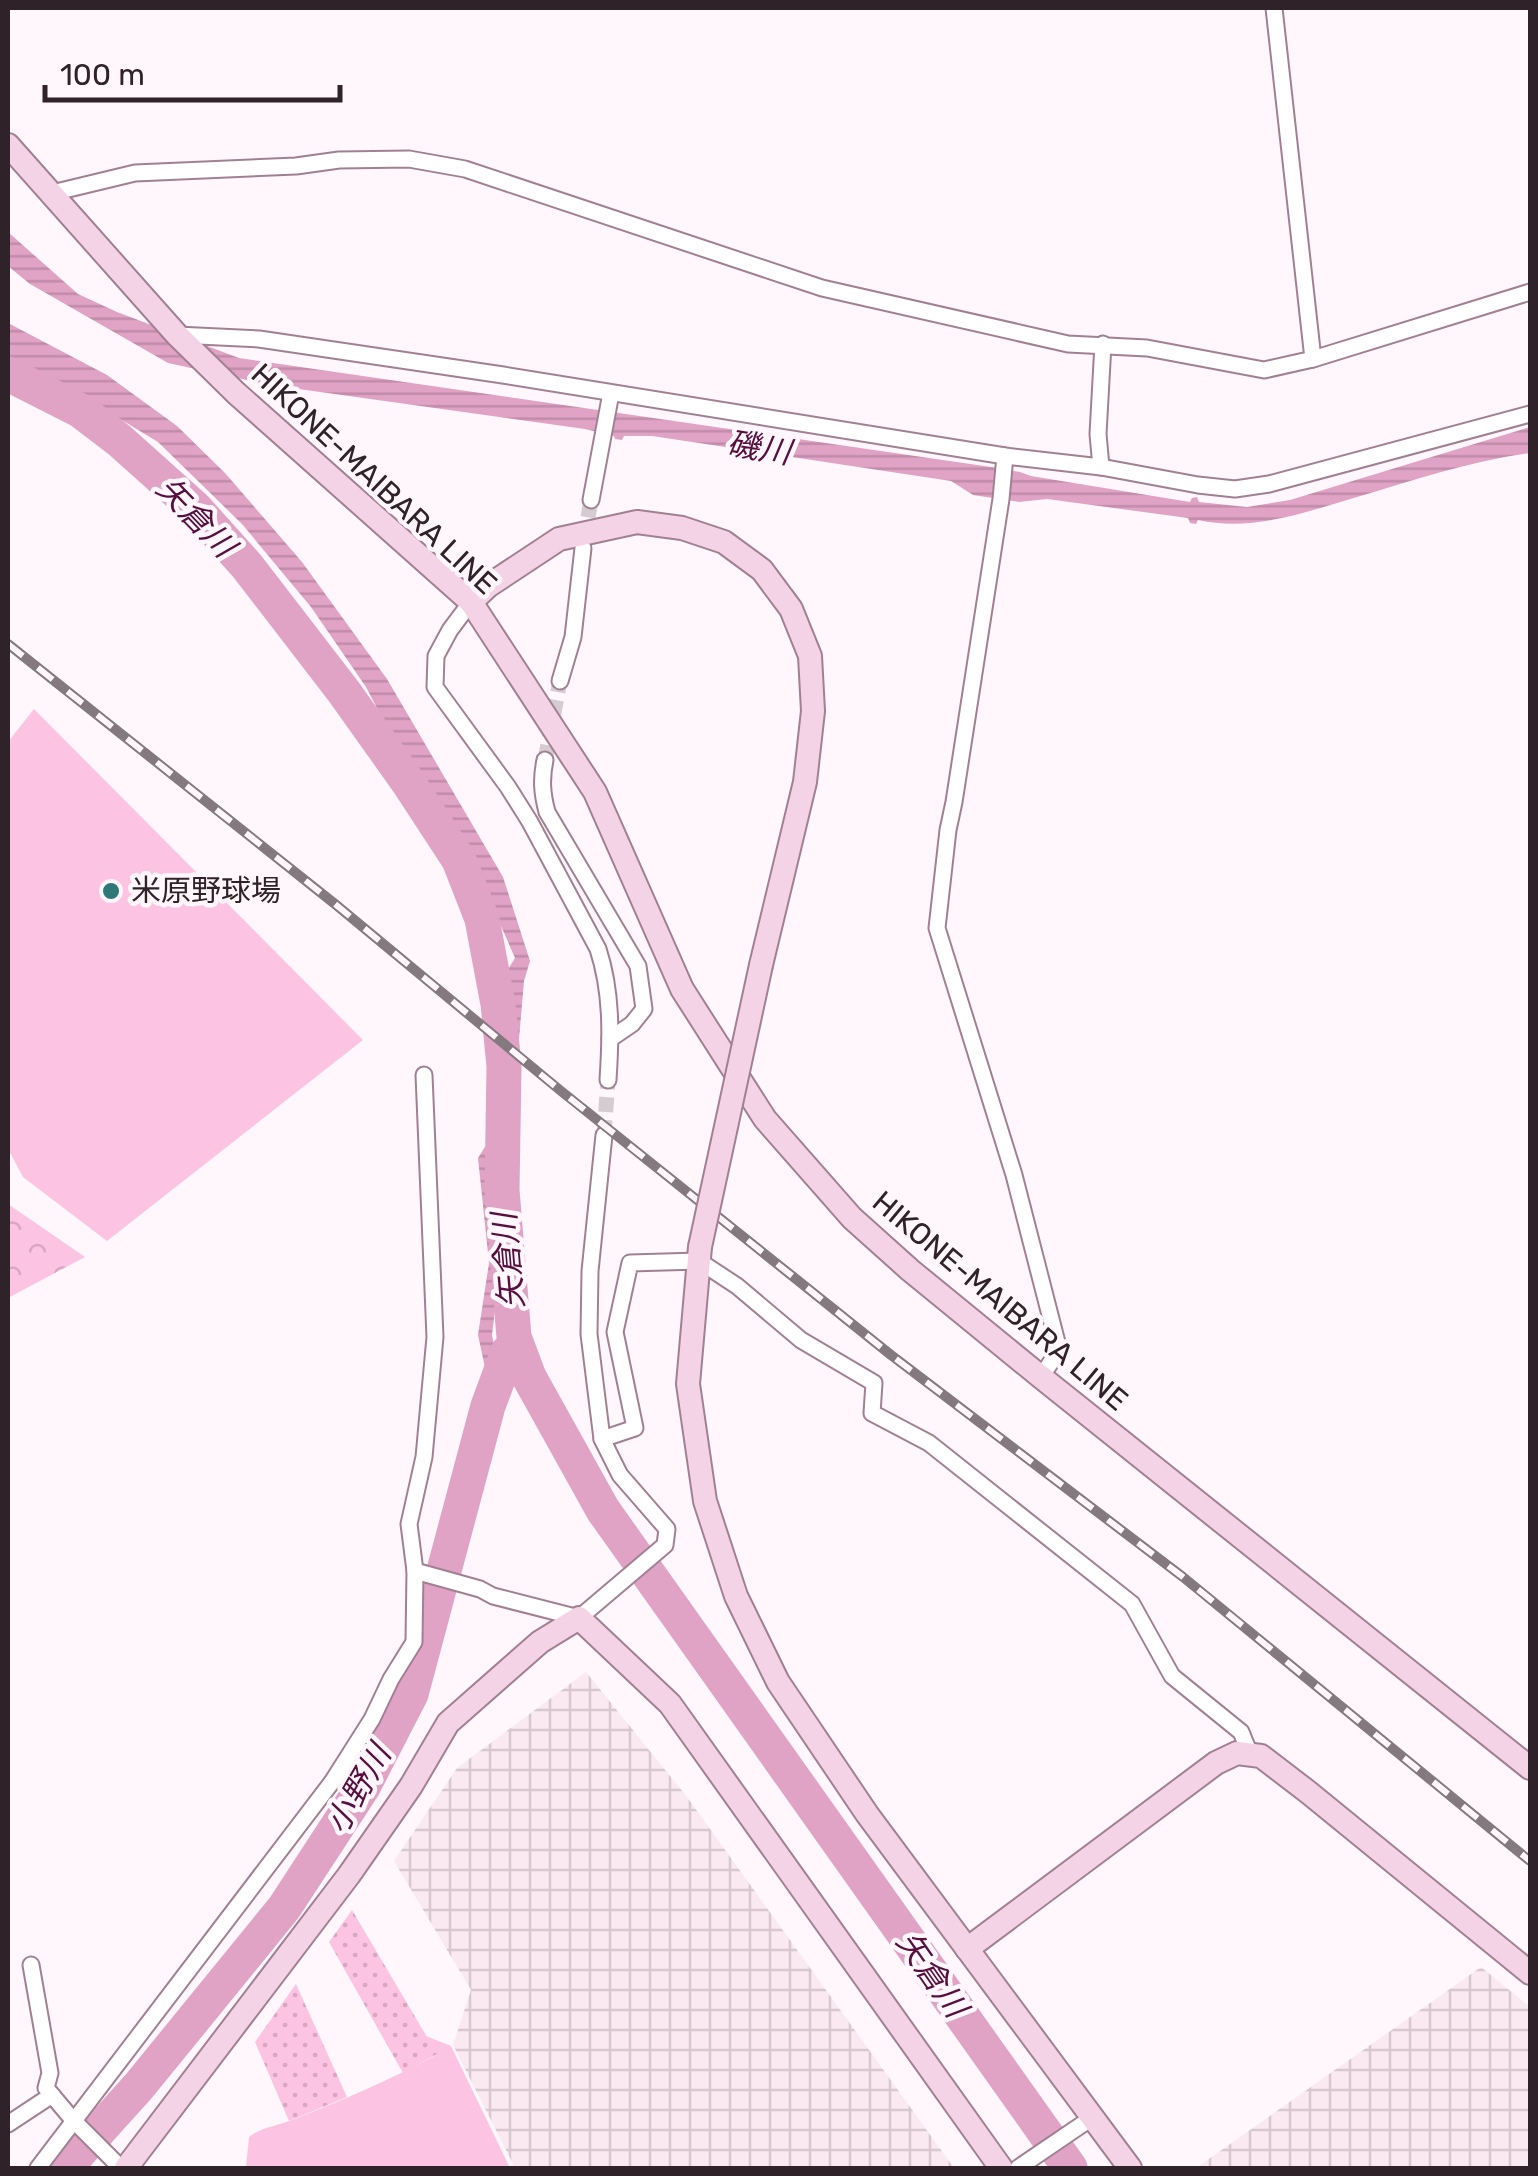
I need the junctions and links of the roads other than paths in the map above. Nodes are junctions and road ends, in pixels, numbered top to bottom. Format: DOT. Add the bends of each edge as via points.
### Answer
graph roads {
  1 [pos="1274,8"];
  2 [pos="8,145"];
  3 [pos="52,193"];
  4 [pos="1530,292"];
  5 [pos="177,334"];
  6 [pos="1102,344"];
  7 [pos="1313,359"];
  8 [pos="610,400"];
  9 [pos="1530,418"];
  10 [pos="1004,461"];
  11 [pos="1101,467"];
  12 [pos="591,500"];
  13 [pos="583,548"];
  14 [pos="471,602"];
  15 [pos="560,681"];
  16 [pos="546,760"];
  17 [pos="610,1039"];
  18 [pos="424,1075"];
  19 [pos="608,1080"];
  20 [pos="604,1135"];
  21 [pos="699,1254"];
  22 [pos="1041,1377"];
  23 [pos="602,1438"];
  24 [pos="415,1571"];
  25 [pos="580,1618"];
  26 [pos="1250,1754"];
  27 [pos="1530,1768"];
  28 [pos="966,1948"];
  29 [pos="31,1965"];
  30 [pos="1530,1973"];
  31 [pos="52,2095"];
  32 [pos="76,2122"];
  33 [pos="1084,2123"];
  34 [pos="8,2124"];
  35 [pos="120,2166"];
  36 [pos="1015,2167"];
  37 [pos="38,2168"];
  38 [pos="1130,2168"];
  1 -- 7 [label="street"];
  2 -- 3 [label="street, HIKONE-MAIBARA LINE"];
  3 -- 5 [label="street, HIKONE-MAIBARA LINE"];
  3 -- 6 [label="street" via="135,172 408,159 465,169 822,288 1068,344"];
  4 -- 7 [label="street"];
  5 -- 8 [label="street" via="259,339"];
  5 -- 14 [label="street, HIKONE-MAIBARA LINE"];
  6 -- 7 [label="street" via="1264,370"];
  6 -- 11 [label="street"];
  8 -- 10 [label="street"];
  8 -- 12 [label="street"];
  9 -- 11 [label="street" via="1236,490"];
  10 -- 11 [label="street"];
  10 -- 22 [label="street" via="937,928 1014,1174 1058,1350"];
  13 -- 15 [label="street" via="573,637"];
  14 -- 17 [label="street" via="436,656 435,687 515,799 598,948"];
  14 -- 21 [label="street, bridge" via="559,540 637,522 682,528 724,542 762,570 791,609 810,656 804,782"];
  14 -- 22 [label="street, HIKONE-MAIBARA LINE" via="596,792 682,989 765,1119 852,1218"];
  16 -- 17 [label="street" via="547,812 638,966 644,1009"];
  17 -- 19 [label="street"];
  18 -- 24 [label="street" via="435,1338 410,1524"];
  20 -- 23 [label="street" via="589,1334"];
  21 -- 23 [label="street" via="630,1263 616,1332 635,1428"];
  21 -- 26 [label="street" via="801,1340 874,1383 872,1413 930,1443 1132,1604 1172,1676 1241,1732"];
  21 -- 28 [label="street" via="688,1384 705,1501 736,1596 778,1682"];
  22 -- 27 [label="street, HIKONE-MAIBARA LINE"];
  23 -- 25 [label="street" via="620,1475 667,1529 665,1545"];
  24 -- 25 [label="street"];
  24 -- 32 [label="street" via="414,1642 372,1719 332,1782"];
  25 -- 35 [label="street" via="540,1642 448,1724 349,1875"];
  25 -- 36 [label="street" via="670,1704"];
  26 -- 28 [label="street" via="1216,1763"];
  26 -- 30 [label="street" via="1308,1792"];
  28 -- 33 [label="street"];
  29 -- 31 [label="street"];
  31 -- 32 [label="street"];
  31 -- 34 [label="street"];
  32 -- 35 [label="street"];
  32 -- 37 [label="street"];
  33 -- 36 [label="street"];
  33 -- 38 [label="street"];
}
